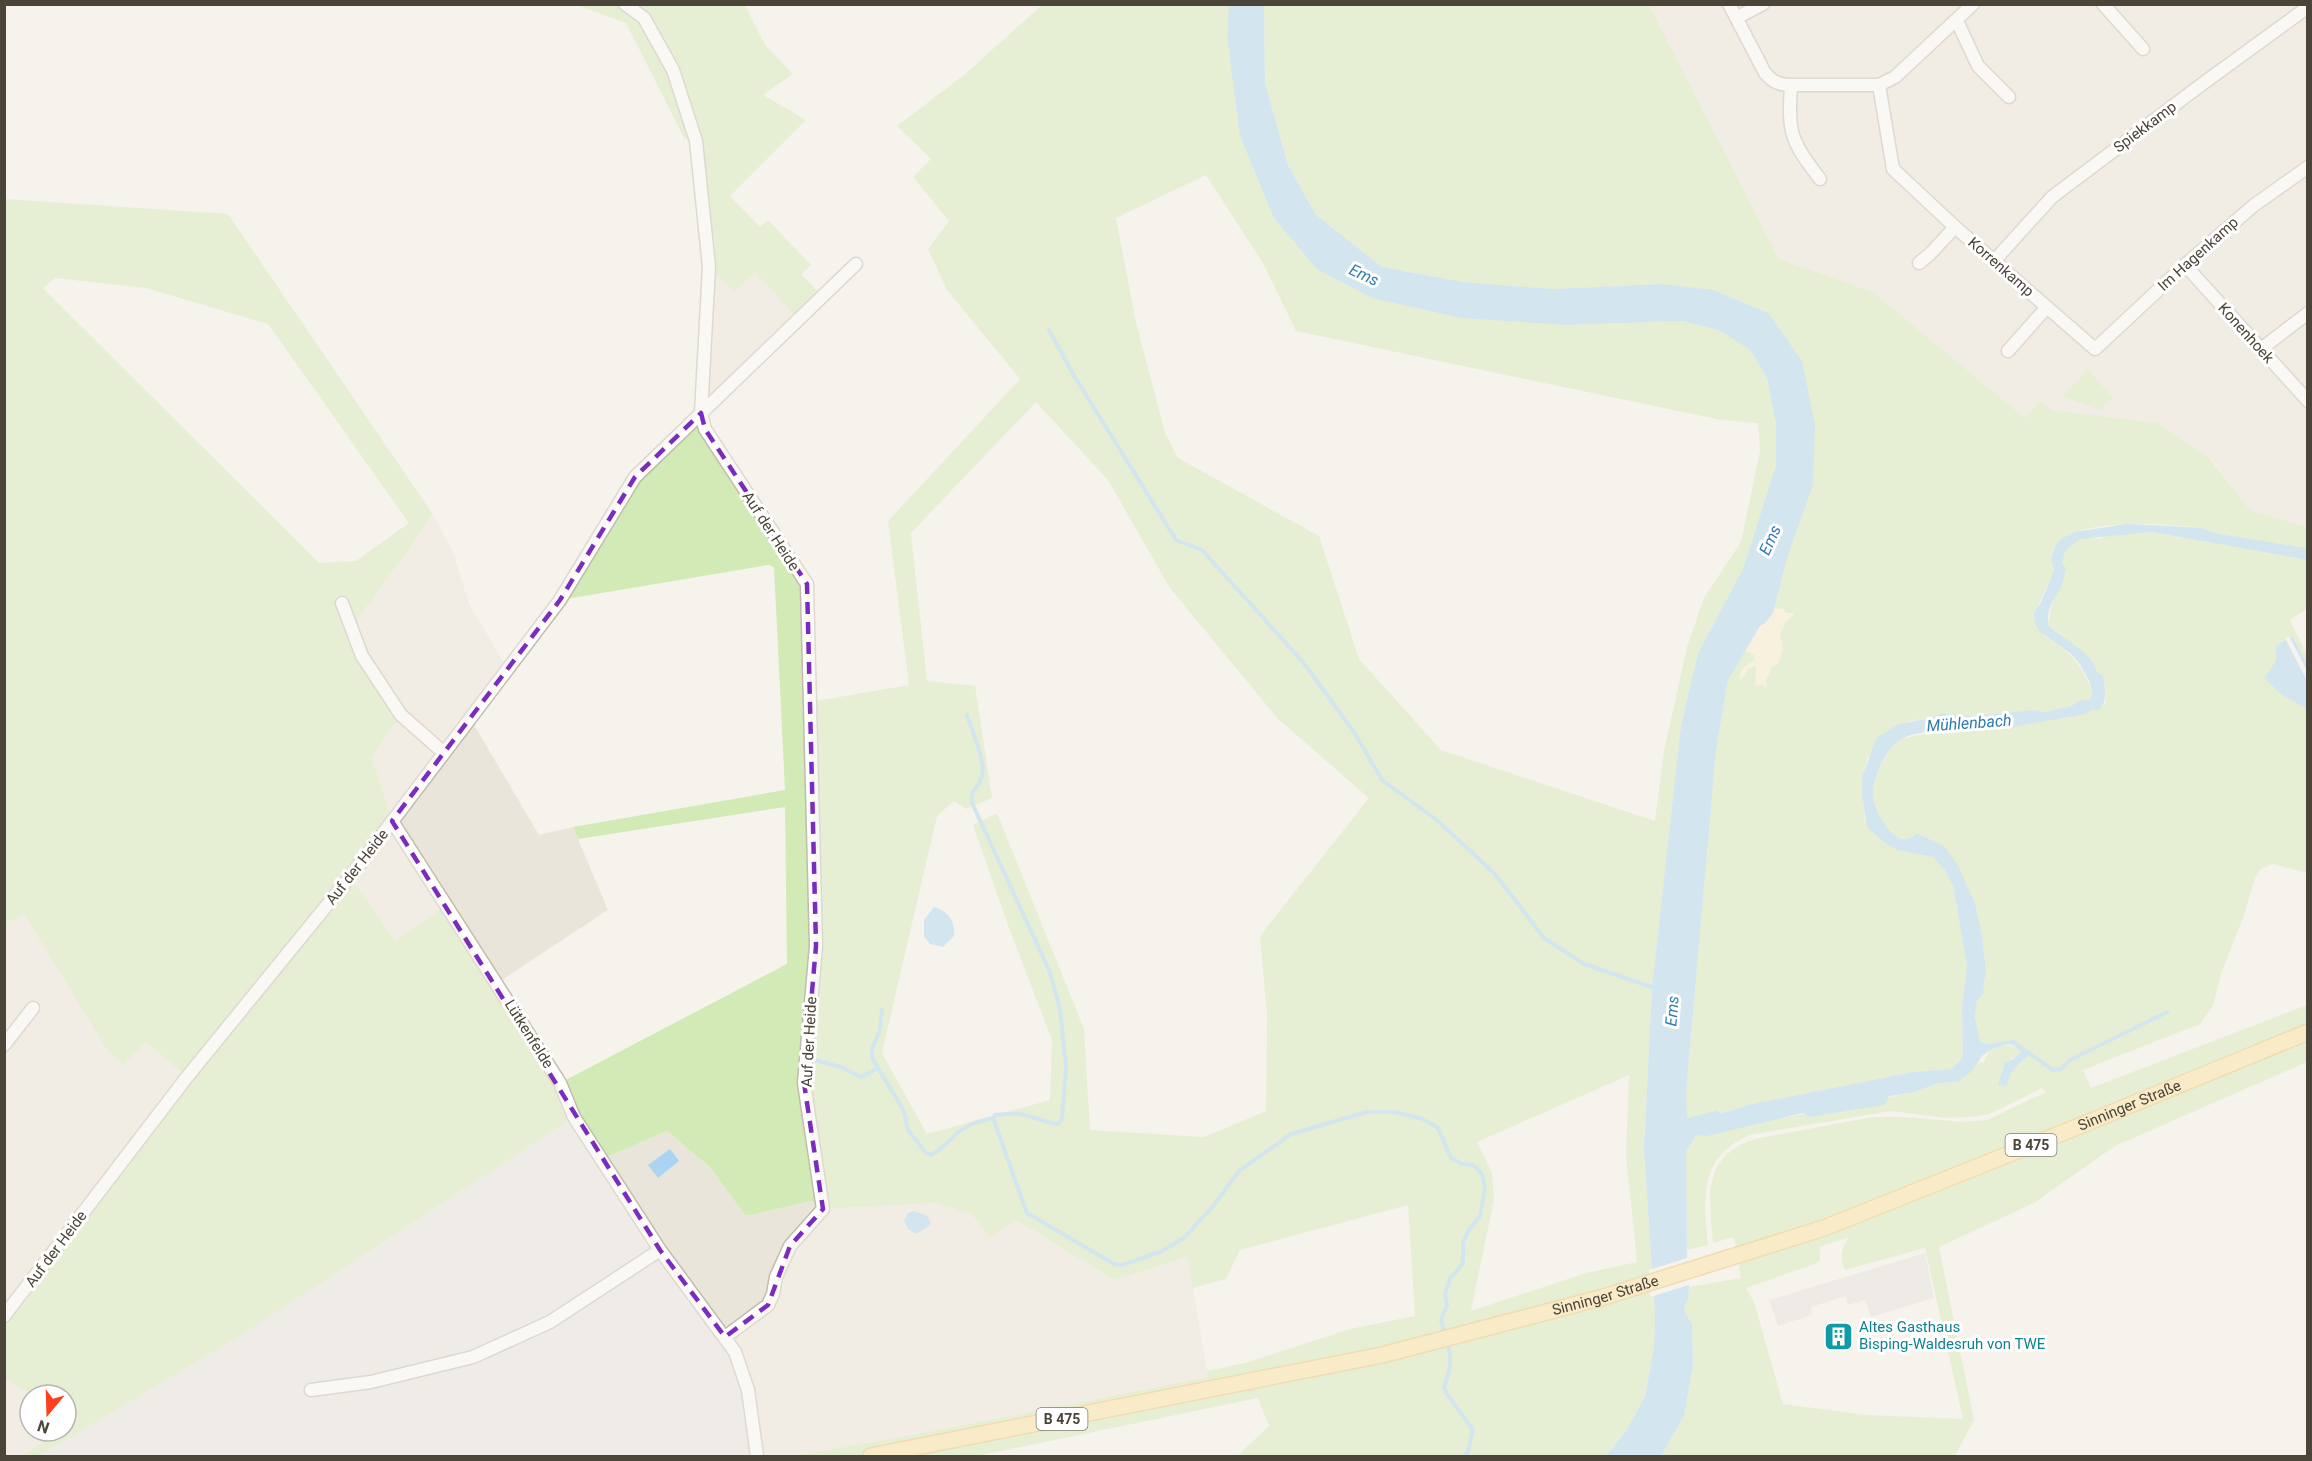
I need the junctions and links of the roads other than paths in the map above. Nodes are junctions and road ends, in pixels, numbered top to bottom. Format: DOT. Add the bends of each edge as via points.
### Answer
graph roads {
  1 [pos="625,4"];
  2 [pos="1729,4"];
  3 [pos="1763,4"];
  4 [pos="1973,4"];
  5 [pos="2103,4"];
  6 [pos="2307,7"];
  7 [pos="1736,18"];
  8 [pos="1957,21"];
  9 [pos="2143,49"];
  10 [pos="1791,85"];
  11 [pos="1879,85"];
  12 [pos="2009,96"];
  13 [pos="2307,167"];
  14 [pos="1820,179"];
  15 [pos="1955,226"];
  16 [pos="1994,261"];
  17 [pos="856,264"];
  18 [pos="1919,264"];
  19 [pos="2185,265"];
  20 [pos="2047,307"];
  21 [pos="2307,313"];
  22 [pos="2096,349"];
  23 [pos="2261,349"];
  24 [pos="2008,351"];
  25 [pos="2307,401"];
  26 [pos="701,413"];
  27 [pos="342,603"];
  28 [pos="443,752"];
  29 [pos="393,821"];
  30 [pos="33,1008"];
  31 [pos="2307,1032"];
  32 [pos="4,1045"];
  33 [pos="660,1250"];
  34 [pos="4,1316"];
  35 [pos="725,1337"];
  36 [pos="311,1390"];
  37 [pos="756,1456"];
  38 [pos="872,1456"];
  1 -- 26 [label="street, Auf der Heide" via="644,18 673,70 696,141 709,267"];
  2 -- 7 [label="street"];
  3 -- 7 [label="street"];
  4 -- 8 [label="street"];
  5 -- 9 [label="street"];
  6 -- 16 [label="street, Spiekkamp" via="2052,197"];
  7 -- 10 [label="street" via="1771,80"];
  8 -- 11 [label="street" via="1896,77"];
  8 -- 12 [label="street" via="1978,66"];
  10 -- 11 [label="street"];
  10 -- 14 [label="street" via="1789,121 1794,140"];
  11 -- 15 [label="street, Korrenkamp" via="1893,169"];
  13 -- 19 [label="street, Im Hagenkamp" via="2253,206"];
  15 -- 16 [label="street, Korrenkamp"];
  15 -- 18 [label="street, Korrenkamp"];
  16 -- 20 [label="street, Korrenkamp"];
  17 -- 26 [label="street, Auf der Heide"];
  19 -- 22 [label="street, Im Hagenkamp"];
  19 -- 23 [label="street, Konenhoek"];
  20 -- 22 [label="street, Korrenkamp"];
  20 -- 24 [label="street, Korrenkamp"];
  21 -- 23 [label="street"];
  23 -- 25 [label="street, Konenhoek"];
  26 -- 28 [label="street, Auf der Heide" via="635,477 560,600"];
  26 -- 35 [label="street, Auf der Heide" via="705,429 807,584 816,946 804,1083 824,1209 790,1246 768,1305"];
  27 -- 28 [label="street" via="362,656 401,715"];
  28 -- 29 [label="street, Auf der Heide"];
  29 -- 33 [label="street, Lütkenfelde" via="560,1083 574,1117"];
  29 -- 34 [label="street, Auf der Heide" via="188,1077"];
  30 -- 32 [label="street"];
  31 -- 38 [label="main road, Sinninger Straße / B 475" via="1824,1228 1604,1297 1420,1346"];
  33 -- 35 [label="street, Lütkenfelde"];
  33 -- 36 [label="street" via="550,1322 473,1357 371,1382"];
  35 -- 37 [label="street, Lütkenfelde" via="735,1352 748,1390"];
}
